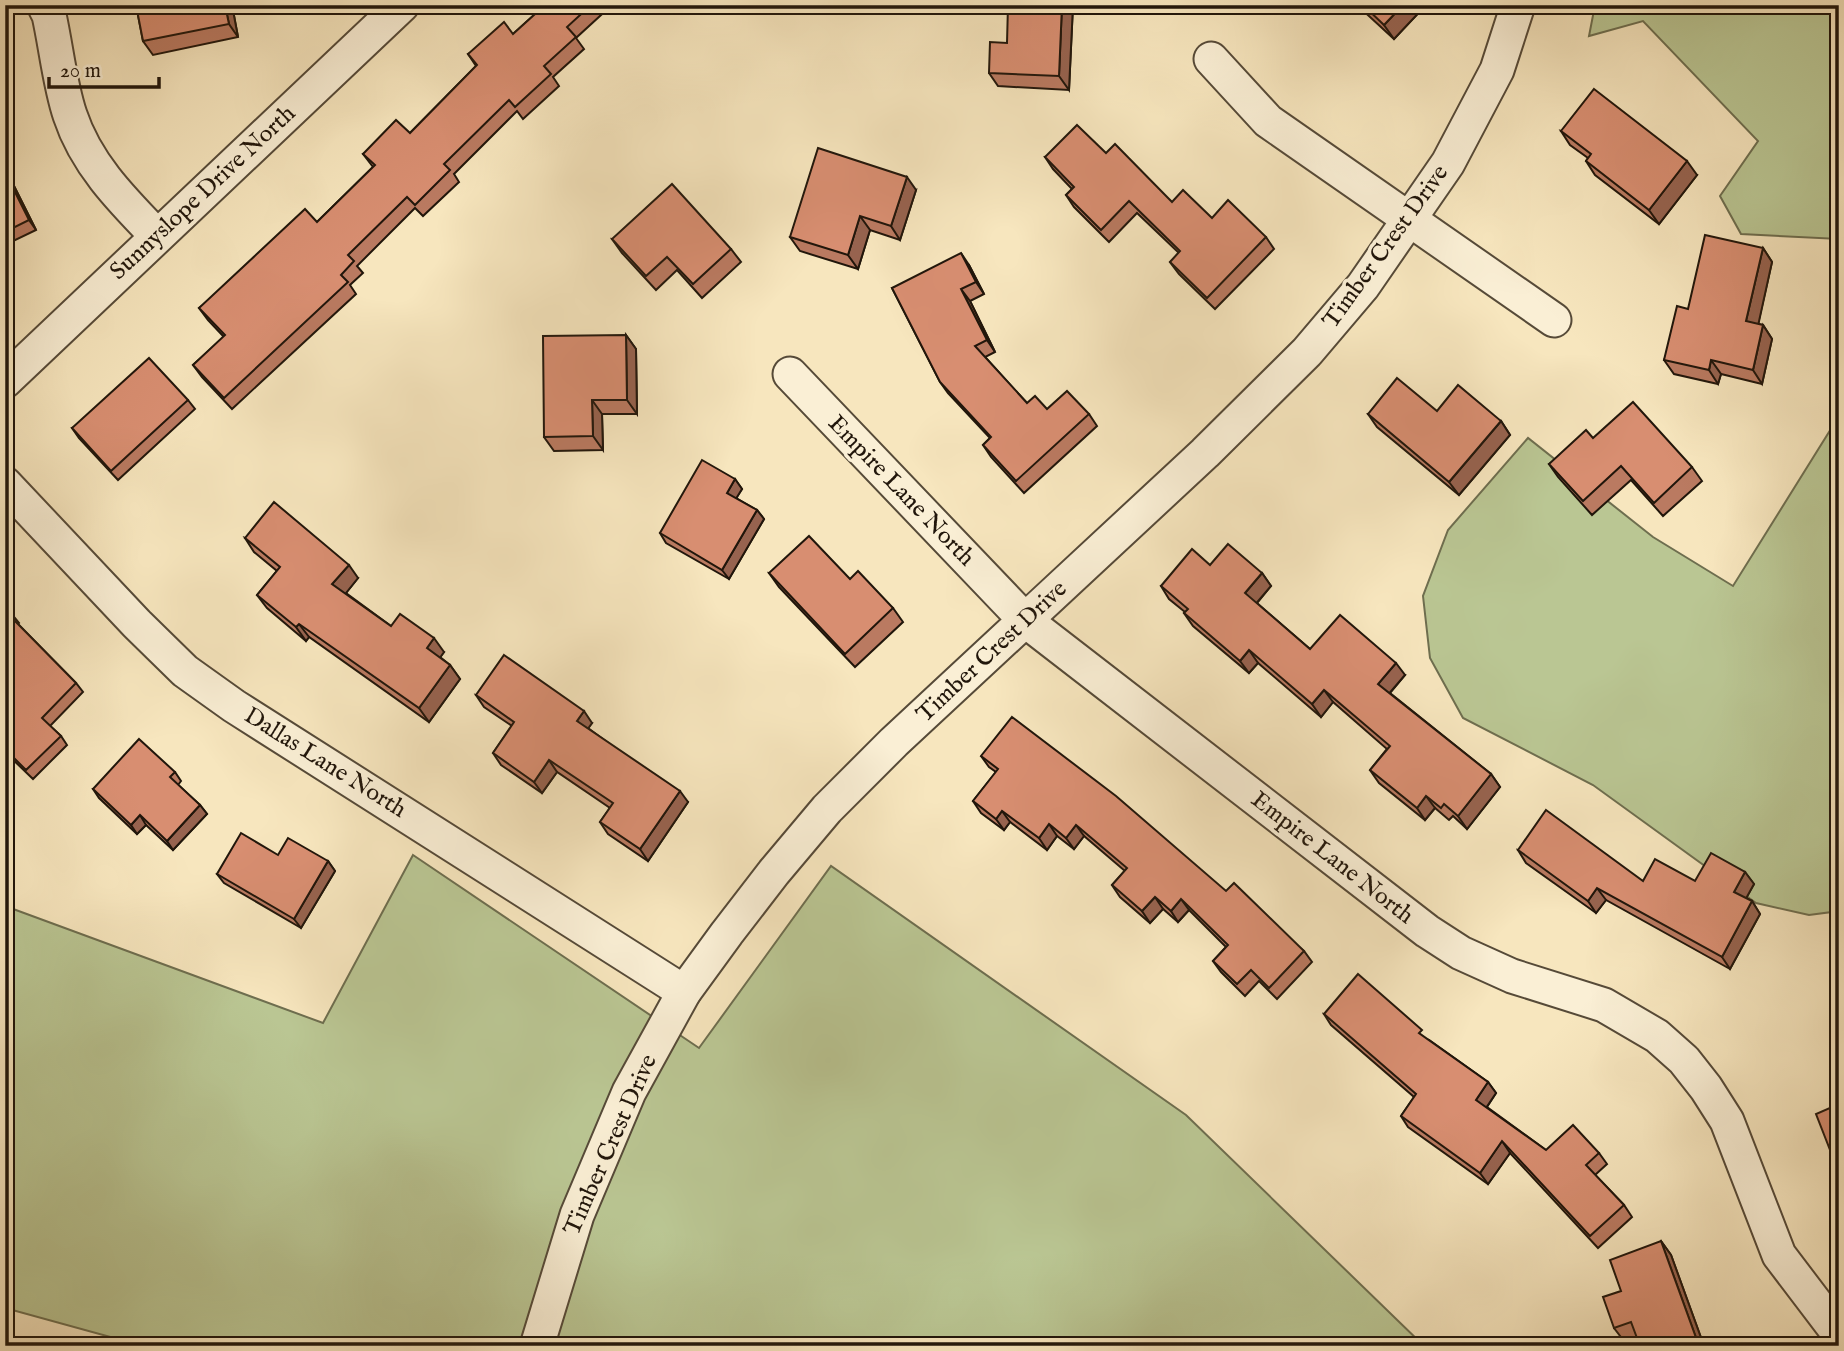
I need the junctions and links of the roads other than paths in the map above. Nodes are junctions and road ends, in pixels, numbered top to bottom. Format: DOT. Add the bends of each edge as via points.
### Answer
graph roads {
  1 [pos="44,5"];
  2 [pos="402,5"];
  3 [pos="1518,5"];
  4 [pos="1211,59"];
  5 [pos="1409,220"];
  6 [pos="157,236"];
  7 [pos="1554,320"];
  8 [pos="790,374"];
  9 [pos="5,381"];
  10 [pos="5,484"];
  11 [pos="1026,621"];
  12 [pos="684,992"];
  13 [pos="1839,1334"];
  14 [pos="537,1346"];
  1 -- 6 [label="street" via="70,115 88,155"];
  2 -- 6 [label="street, Sunnyslope Drive North"];
  3 -- 5 [label="street, Timber Crest Drive" via="1497,70 1448,163"];
  4 -- 5 [label="street" via="1268,121"];
  5 -- 7 [label="street"];
  5 -- 11 [label="street, Timber Crest Drive" via="1363,286 1307,352"];
  6 -- 9 [label="street, Sunnyslope Drive North"];
  8 -- 11 [label="street, Empire Lane North"];
  10 -- 12 [label="street, Dallas Lane North" via="184,671"];
  11 -- 12 [label="street, Timber Crest Drive" via="827,808"];
  11 -- 13 [label="street, Empire Lane North" via="1427,931 1461,953 1512,976 1604,1005 1657,1036 1684,1060 1727,1121 1779,1255"];
  12 -- 14 [label="street, Timber Crest Drive" via="629,1092 582,1202"];
}
